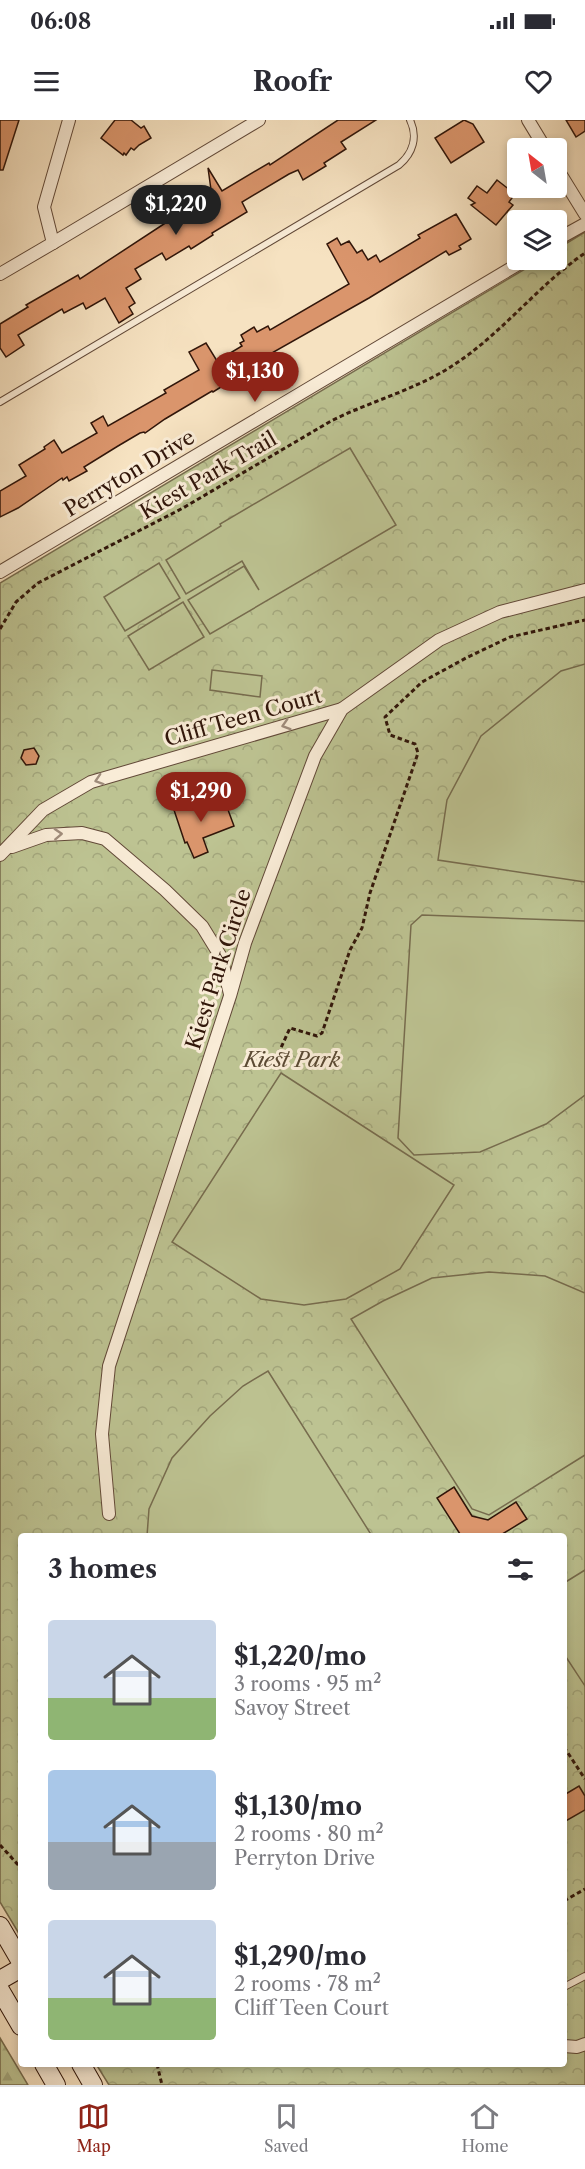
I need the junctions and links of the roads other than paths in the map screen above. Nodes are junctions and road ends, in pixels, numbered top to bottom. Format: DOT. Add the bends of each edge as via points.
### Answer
graph roads {
  1 [pos="69,120"];
  2 [pos="259,120"];
  3 [pos="410,120"];
  4 [pos="528,120"];
  5 [pos="539,138"];
  6 [pos="567,185"];
  7 [pos="585,214"];
  8 [pos="585,224"];
  9 [pos="567,234"];
  10 [pos="53,243"];
  11 [pos="508,270"];
  12 [pos="0,274"];
  13 [pos="0,402"];
  14 [pos="0,572"];
  15 [pos="585,590"];
  16 [pos="342,709"];
  17 [pos="2,853"];
  18 [pos="231,996"];
  19 [pos="109,1514"];
  20 [pos="0,1926"];
  21 [pos="18,1957"];
  22 [pos="18,1970"];
  23 [pos="585,1976"];
  24 [pos="0,1980"];
  25 [pos="567,1985"];
  26 [pos="0,1990"];
  27 [pos="18,2021"];
  28 [pos="46,2067"];
  29 [pos="83,2067"];
  30 [pos="56,2085"];
  31 [pos="93,2085"];
  1 -- 10 [label="street" via="44,207"];
  2 -- 10 [label="street"];
  3 -- 13 [label="lane" via="413,145 399,165"];
  4 -- 5 [label="street"];
  6 -- 7 [label="street"];
  8 -- 9 [label="street"];
  10 -- 12 [label="street"];
  11 -- 14 [label="street, Perryton Drive"];
  15 -- 16 [label="street, Kiest Park Circle" via="500,612 439,640"];
  16 -- 17 [label="street, Cliff Teen Court, one-way" via="91,783 44,810"];
  16 -- 18 [label="street, Kiest Park Circle" via="315,756 245,943"];
  17 -- 18 [label="street, Cliff Teen Court, one-way" via="46,835 82,833 105,839 202,926 221,957"];
  18 -- 19 [label="street, Kiest Park Circle" via="109,1366 102,1434"];
  20 -- 21 [label="main road"];
  22 -- 24 [label="main road"];
  23 -- 25 [label="lane"];
  26 -- 27 [label="main road"];
  28 -- 30 [label="main road"];
  29 -- 31 [label="main road"];
}
